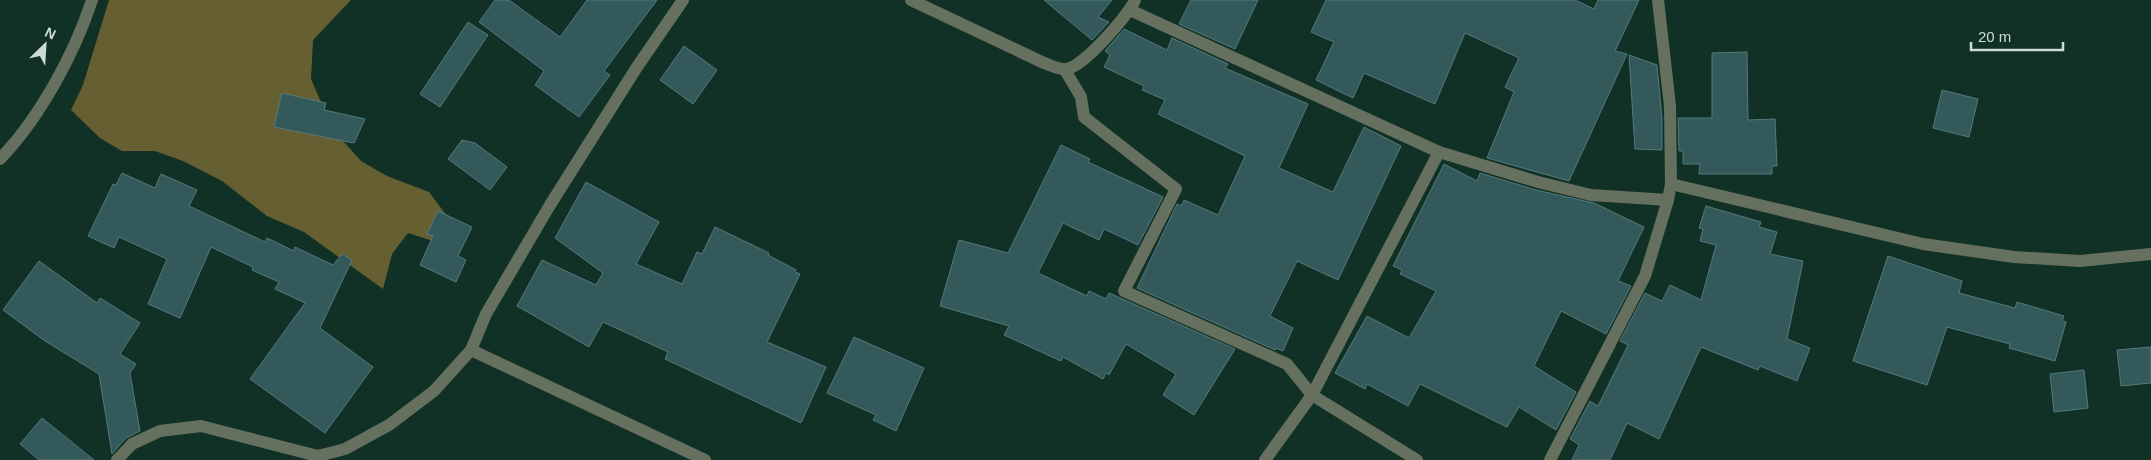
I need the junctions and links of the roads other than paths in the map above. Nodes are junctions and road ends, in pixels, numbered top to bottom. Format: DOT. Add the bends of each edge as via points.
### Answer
graph roads {
  1 [pos="92,0"];
  2 [pos="683,0"];
  3 [pos="911,0"];
  4 [pos="1658,0"];
  5 [pos="1132,5"];
  6 [pos="1065,70"];
  7 [pos="1439,152"];
  8 [pos="0,159"];
  9 [pos="1671,184"];
  10 [pos="1668,200"];
  11 [pos="2151,254"];
  12 [pos="471,350"];
  13 [pos="1312,395"];
  14 [pos="117,460"];
  15 [pos="705,460"];
  16 [pos="1265,460"];
  17 [pos="1416,460"];
  18 [pos="1550,460"];
  1 -- 8 [label="street" via="86,20 50,91 16,142"];
  2 -- 12 [label="street" via="636,67 550,205 486,314"];
  3 -- 6 [label="street"];
  4 -- 9 [label="street" via="1670,106"];
  5 -- 6 [label="street" via="1100,44 1074,67"];
  5 -- 7 [label="street"];
  6 -- 13 [label="street" via="1081,97 1084,117 1176,189 1124,291 1287,364"];
  7 -- 10 [label="street" via="1591,195"];
  7 -- 13 [label="street"];
  9 -- 10 [label="street"];
  9 -- 11 [label="street" via="1922,244 2080,261"];
  10 -- 18 [label="street" via="1645,276"];
  12 -- 14 [label="street" via="434,391 389,426 345,449 318,456 201,426 160,431 132,444"];
  12 -- 15 [label="street"];
  13 -- 16 [label="street"];
  13 -- 17 [label="street"];
}
